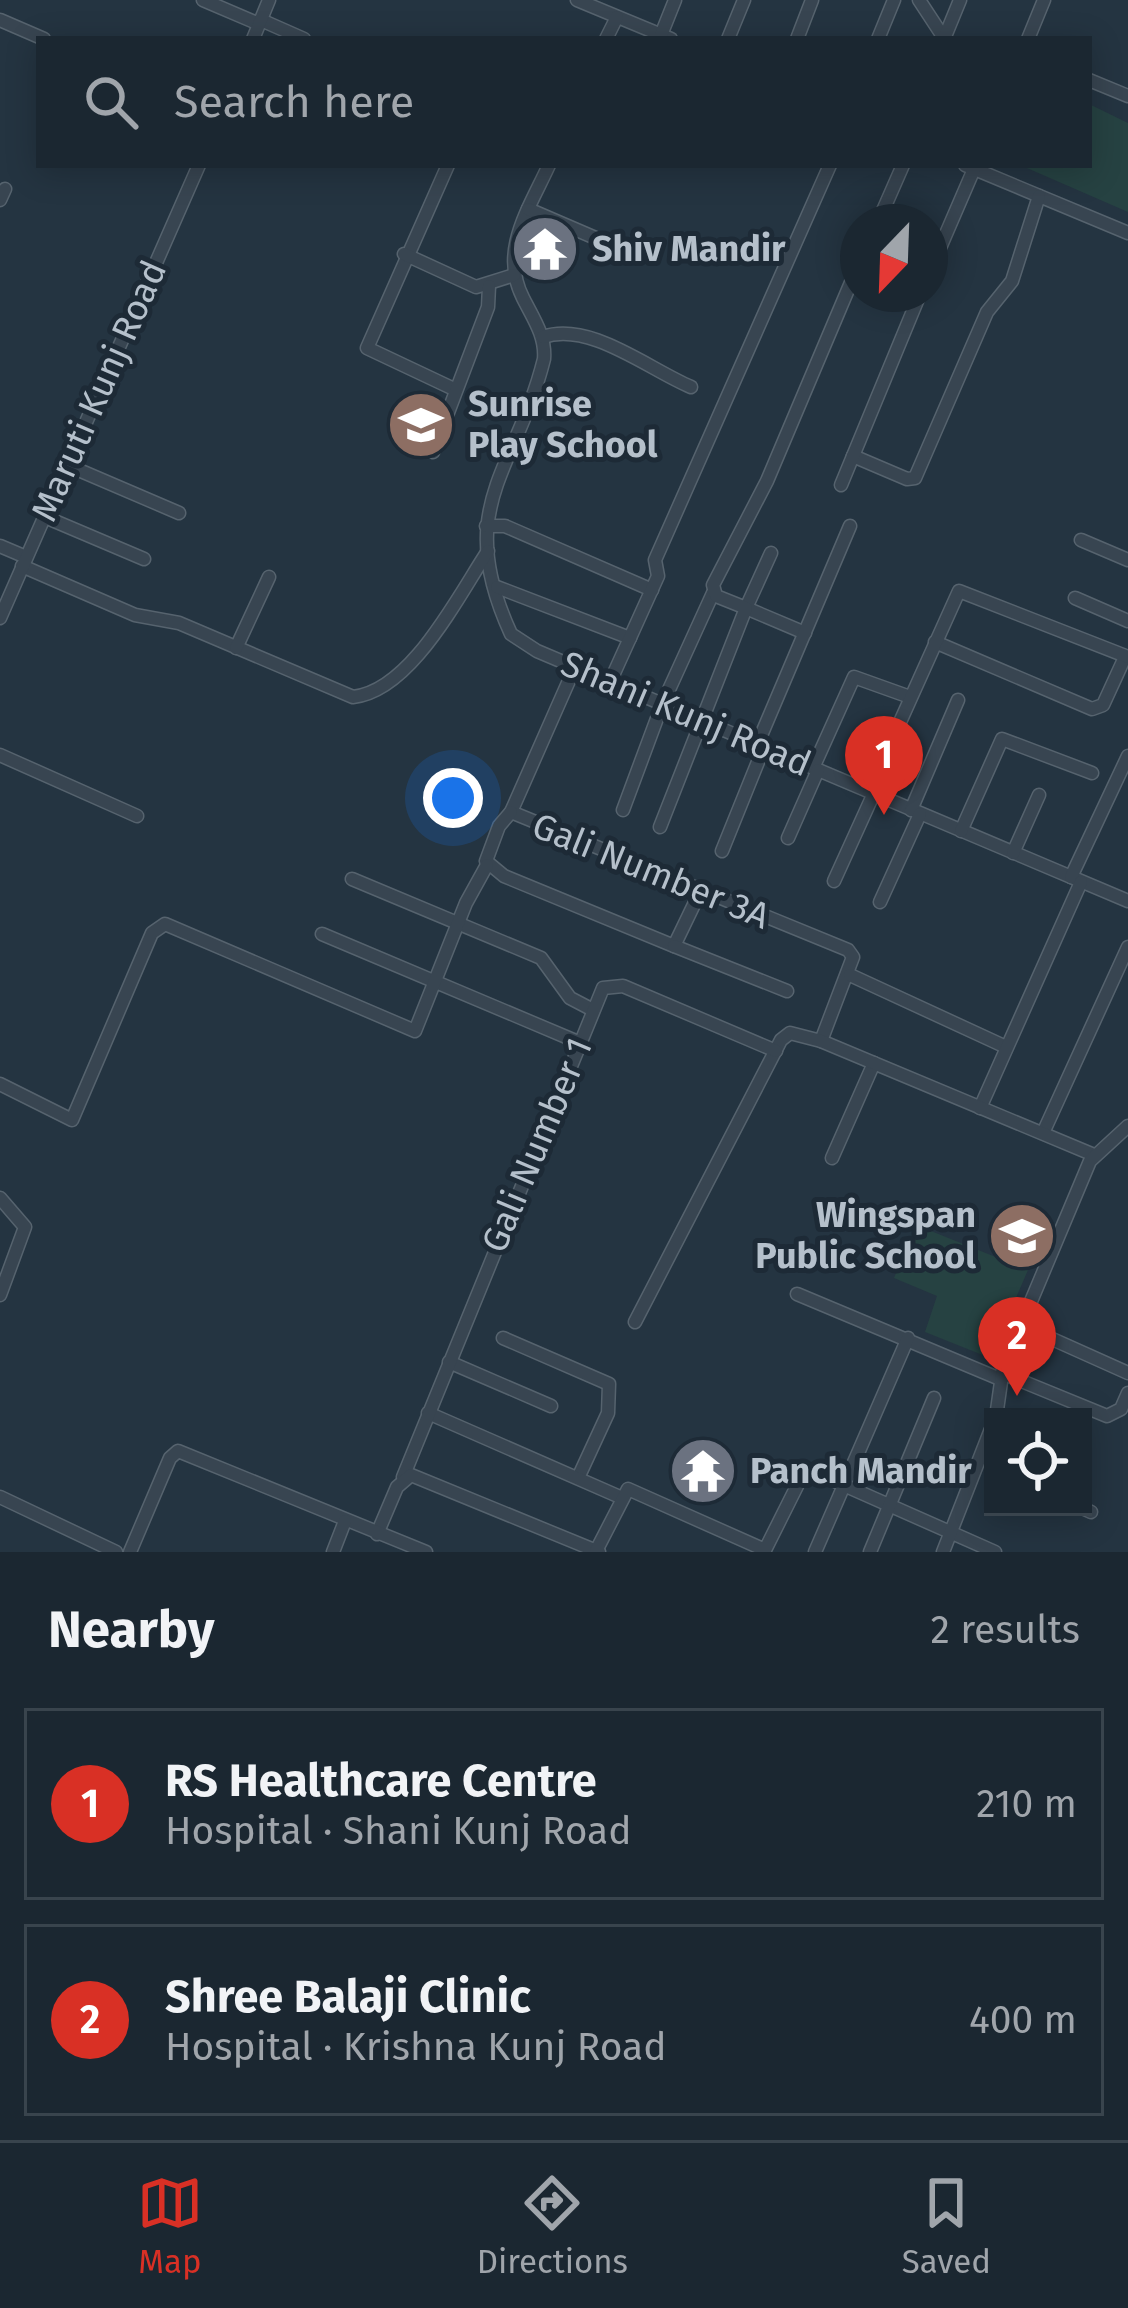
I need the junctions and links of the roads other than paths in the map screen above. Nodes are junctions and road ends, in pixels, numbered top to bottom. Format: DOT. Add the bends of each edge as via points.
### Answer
graph roads {
  1 [pos="203,0"];
  2 [pos="269,0"];
  3 [pos="578,0"];
  4 [pos="675,0"];
  5 [pos="745,0"];
  6 [pos="812,0"];
  7 [pos="894,0"];
  8 [pos="919,0"];
  9 [pos="960,0"];
  10 [pos="1044,0"];
  11 [pos="598,4"];
  12 [pos="616,16"];
  13 [pos="0,20"];
  14 [pos="260,22"];
  15 [pos="37,36"];
  16 [pos="254,36"];
  17 [pos="296,36"];
  18 [pos="607,36"];
  19 [pos="664,36"];
  20 [pos="666,36"];
  21 [pos="729,36"];
  22 [pos="798,36"];
  23 [pos="879,36"];
  24 [pos="942,36"];
  25 [pos="945,36"];
  26 [pos="1029,36"];
  27 [pos="1092,81"];
  28 [pos="1128,96"];
  29 [pos="198,168"];
  30 [pos="442,168"];
  31 [pos="548,168"];
  32 [pos="829,168"];
  33 [pos="902,168"];
  34 [pos="969,168"];
  35 [pos="971,168"];
  36 [pos="1039,196"];
  37 [pos="886,204"];
  38 [pos="528,209"];
  39 [pos="948,223"];
  40 [pos="1128,233"];
  41 [pos="628,252"];
  42 [pos="404,254"];
  43 [pos="514,275"];
  44 [pos="489,286"];
  45 [pos="840,307"];
  46 [pos="913,312"];
  47 [pos="543,337"];
  48 [pos="691,387"];
  49 [pos="456,390"];
  50 [pos="433,452"];
  51 [pos="853,456"];
  52 [pos="68,465"];
  53 [pos="841,484"];
  54 [pos="179,513"];
  55 [pos="45,517"];
  56 [pos="486,526"];
  57 [pos="850,526"];
  58 [pos="1081,540"];
  59 [pos="0,545"];
  60 [pos="488,551"];
  61 [pos="771,553"];
  62 [pos="144,559"];
  63 [pos="1128,560"];
  64 [pos="24,561"];
  65 [pos="269,577"];
  66 [pos="497,587"];
  67 [pos="652,590"];
  68 [pos="713,593"];
  69 [pos="1075,598"];
  70 [pos="746,608"];
  71 [pos="0,618"];
  72 [pos="1128,621"];
  73 [pos="805,634"];
  74 [pos="630,638"];
  75 [pos="934,642"];
  76 [pos="236,648"];
  77 [pos="1126,657"];
  78 [pos="575,668"];
  79 [pos="610,682"];
  80 [pos="910,697"];
  81 [pos="958,700"];
  82 [pos="662,705"];
  83 [pos="700,721"];
  84 [pos="760,746"];
  85 [pos="0,755"];
  86 [pos="1128,756"];
  87 [pos="815,769"];
  88 [pos="1091,772"];
  89 [pos="872,792"];
  90 [pos="1039,795"];
  91 [pos="623,810"];
  92 [pos="512,812"];
  93 [pos="916,812"];
  94 [pos="136,816"];
  95 [pos="660,827"];
  96 [pos="961,831"];
  97 [pos="788,838"];
  98 [pos="722,851"];
  99 [pos="1012,853"];
  100 [pos="487,866"];
  101 [pos="352,879"];
  102 [pos="1076,880"];
  103 [pos="834,881"];
  104 [pos="700,892"];
  105 [pos="1127,899"];
  106 [pos="880,902"];
  107 [pos="457,924"];
  108 [pos="322,934"];
  109 [pos="674,946"];
  110 [pos="1128,947"];
  111 [pos="850,975"];
  112 [pos="436,982"];
  113 [pos="787,991"];
  114 [pos="593,1010"];
  115 [pos="821,1041"];
  116 [pos="578,1042"];
  117 [pos="1006,1047"];
  118 [pos="776,1051"];
  119 [pos="874,1063"];
  120 [pos="0,1084"];
  121 [pos="980,1108"];
  122 [pos="1126,1132"];
  123 [pos="1043,1133"];
  124 [pos="1094,1155"];
  125 [pos="832,1158"];
  126 [pos="0,1198"];
  127 [pos="0,1294"];
  128 [pos="797,1294"];
  129 [pos="635,1322"];
  130 [pos="1021,1325"];
  131 [pos="502,1338"];
  132 [pos="908,1338"];
  133 [pos="449,1362"];
  134 [pos="1128,1373"];
  135 [pos="1001,1376"];
  136 [pos="1128,1393"];
  137 [pos="934,1398"];
  138 [pos="551,1406"];
  139 [pos="996,1408"];
  140 [pos="428,1412"];
  141 [pos="984,1448"];
  142 [pos="979,1462"];
  143 [pos="984,1464"];
  144 [pos="404,1478"];
  145 [pos="578,1478"];
  146 [pos="845,1486"];
  147 [pos="627,1494"];
  148 [pos="0,1497"];
  149 [pos="889,1505"];
  150 [pos="345,1521"];
  151 [pos="951,1533"];
  152 [pos="377,1534"];
  153 [pos="393,1546"];
  154 [pos="598,1551"];
  155 [pos="116,1552"];
  156 [pos="130,1552"];
  157 [pos="332,1552"];
  158 [pos="426,1552"];
  159 [pos="815,1552"];
  160 [pos="870,1552"];
  161 [pos="943,1552"];
  162 [pos="995,1552"];
  1 -- 14 [label="street"];
  2 -- 14 [label="street"];
  3 -- 11 [label="street"];
  4 -- 20 [label="street"];
  5 -- 21 [label="street"];
  6 -- 22 [label="street"];
  7 -- 23 [label="street"];
  8 -- 24 [label="street"];
  9 -- 25 [label="street"];
  10 -- 26 [label="street"];
  11 -- 12 [label="street"];
  12 -- 18 [label="street"];
  12 -- 19 [label="street"];
  13 -- 15 [label="street"];
  14 -- 16 [label="street"];
  14 -- 17 [label="street"];
  27 -- 28 [label="street"];
  29 -- 52 [label="street, Maruti Kunj Road"];
  30 -- 42 [label="street"];
  31 -- 38 [label="street"];
  32 -- 67 [label="street" via="655,560"];
  33 -- 37 [label="street"];
  34 -- 39 [label="street"];
  35 -- 36 [label="street"];
  36 -- 40 [label="street"];
  36 -- 51 [label="street" via="1012,281 987,312 915,478"];
  38 -- 41 [label="street"];
  38 -- 43 [label="street" via="512,250"];
  42 -- 44 [label="street"];
  42 -- 49 [label="street" via="369,352"];
  43 -- 44 [label="street"];
  43 -- 47 [label="street"];
  44 -- 49 [label="street"];
  45 -- 68 [label="street"];
  46 -- 51 [label="street"];
  47 -- 48 [label="street" via="574,333"];
  47 -- 56 [label="street" via="541,372 490,493"];
  49 -- 50 [label="street"];
  51 -- 53 [label="street"];
  52 -- 54 [label="street"];
  52 -- 55 [label="street, Maruti Kunj Road"];
  55 -- 62 [label="street"];
  55 -- 64 [label="street, Maruti Kunj Road"];
  56 -- 60 [label="street"];
  56 -- 67 [label="street" via="505,526"];
  57 -- 73 [label="street"];
  58 -- 63 [label="street"];
  59 -- 64 [label="street"];
  60 -- 66 [label="street"];
  60 -- 76 [label="street" via="422,651 366,695 347,696"];
  61 -- 70 [label="street"];
  64 -- 71 [label="street, Maruti Kunj Road"];
  64 -- 76 [label="street" via="136,615"];
  65 -- 76 [label="street"];
  66 -- 74 [label="street"];
  66 -- 78 [label="street, Shani Kunj Road" via="518,641"];
  67 -- 74 [label="street"];
  68 -- 70 [label="street"];
  68 -- 82 [label="street"];
  69 -- 72 [label="street"];
  70 -- 73 [label="street"];
  70 -- 83 [label="street"];
  73 -- 84 [label="street"];
  74 -- 79 [label="street"];
  75 -- 77 [label="street" via="962,591"];
  75 -- 77 [label="street" via="1092,710 1103,705"];
  75 -- 80 [label="street"];
  78 -- 79 [label="street, Shani Kunj Road"];
  78 -- 92 [label="street, Gali Number 3A"];
  79 -- 82 [label="street, Shani Kunj Road"];
  80 -- 87 [label="street" via="854,677"];
  80 -- 89 [label="street"];
  81 -- 93 [label="street"];
  82 -- 83 [label="street, Shani Kunj Road"];
  82 -- 91 [label="street"];
  83 -- 84 [label="street, Shani Kunj Road"];
  83 -- 95 [label="street"];
  84 -- 87 [label="street, Shani Kunj Road"];
  84 -- 98 [label="street"];
  85 -- 94 [label="street"];
  86 -- 102 [label="street"];
  87 -- 89 [label="street, Shani Kunj Road"];
  87 -- 97 [label="street"];
  88 -- 96 [label="street" via="1003,739"];
  89 -- 93 [label="street, Shani Kunj Road"];
  89 -- 103 [label="street"];
  90 -- 99 [label="street"];
  92 -- 100 [label="street" via="495,834"];
  92 -- 104 [label="street, Gali Number 3A"];
  93 -- 96 [label="street, Shani Kunj Road"];
  93 -- 106 [label="street"];
  96 -- 99 [label="street, Shani Kunj Road"];
  99 -- 102 [label="street, Shani Kunj Road"];
  100 -- 107 [label="street"];
  100 -- 109 [label="street"];
  101 -- 107 [label="street"];
  102 -- 105 [label="street, Shani Kunj Road"];
  102 -- 117 [label="street"];
  104 -- 109 [label="street"];
  104 -- 111 [label="street, Gali Number 3A" via="848,950"];
  107 -- 112 [label="street"];
  107 -- 114 [label="street" via="541,958 570,998"];
  108 -- 112 [label="street"];
  109 -- 113 [label="street"];
  110 -- 123 [label="street"];
  111 -- 115 [label="street"];
  111 -- 117 [label="street"];
  112 -- 116 [label="street"];
  112 -- 120 [label="street" via="409,1032 158,925 72,1120"];
  114 -- 116 [label="street, Gali Number 1"];
  114 -- 118 [label="street, Gali Number 1" via="603,988 617,985"];
  115 -- 118 [label="street" via="790,1033"];
  115 -- 119 [label="street"];
  116 -- 133 [label="street, Gali Number 1"];
  117 -- 121 [label="street"];
  118 -- 129 [label="street"];
  119 -- 121 [label="street"];
  119 -- 125 [label="street"];
  121 -- 123 [label="street"];
  122 -- 124 [label="street"];
  123 -- 124 [label="street"];
  124 -- 130 [label="street"];
  126 -- 127 [label="street" via="26,1227"];
  128 -- 132 [label="street"];
  130 -- 134 [label="street"];
  130 -- 135 [label="street"];
  131 -- 145 [label="street" via="609,1384 608,1413"];
  132 -- 135 [label="street"];
  132 -- 146 [label="street"];
  133 -- 138 [label="street"];
  133 -- 140 [label="street, Gali Number 1"];
  135 -- 136 [label="street" via="1107,1416"];
  135 -- 139 [label="street"];
  137 -- 149 [label="street"];
  140 -- 144 [label="street, Gali Number 1"];
  140 -- 145 [label="street"];
  141 -- 142 [label="street"];
  142 -- 143 [label="street"];
  142 -- 151 [label="street"];
  144 -- 152 [label="street, Gali Number 1"];
  144 -- 154 [label="street" via="420,1477"];
  145 -- 147 [label="street"];
  146 -- 147 [label="street" via="806,1473 765,1550"];
  146 -- 149 [label="street"];
  146 -- 159 [label="street"];
  147 -- 154 [label="street"];
  148 -- 155 [label="street"];
  149 -- 151 [label="street"];
  149 -- 160 [label="street"];
  150 -- 152 [label="street"];
  150 -- 156 [label="street" via="178,1451"];
  150 -- 157 [label="street"];
  151 -- 161 [label="street"];
  151 -- 162 [label="street"];
  152 -- 153 [label="street"];
  153 -- 158 [label="street"];
}
